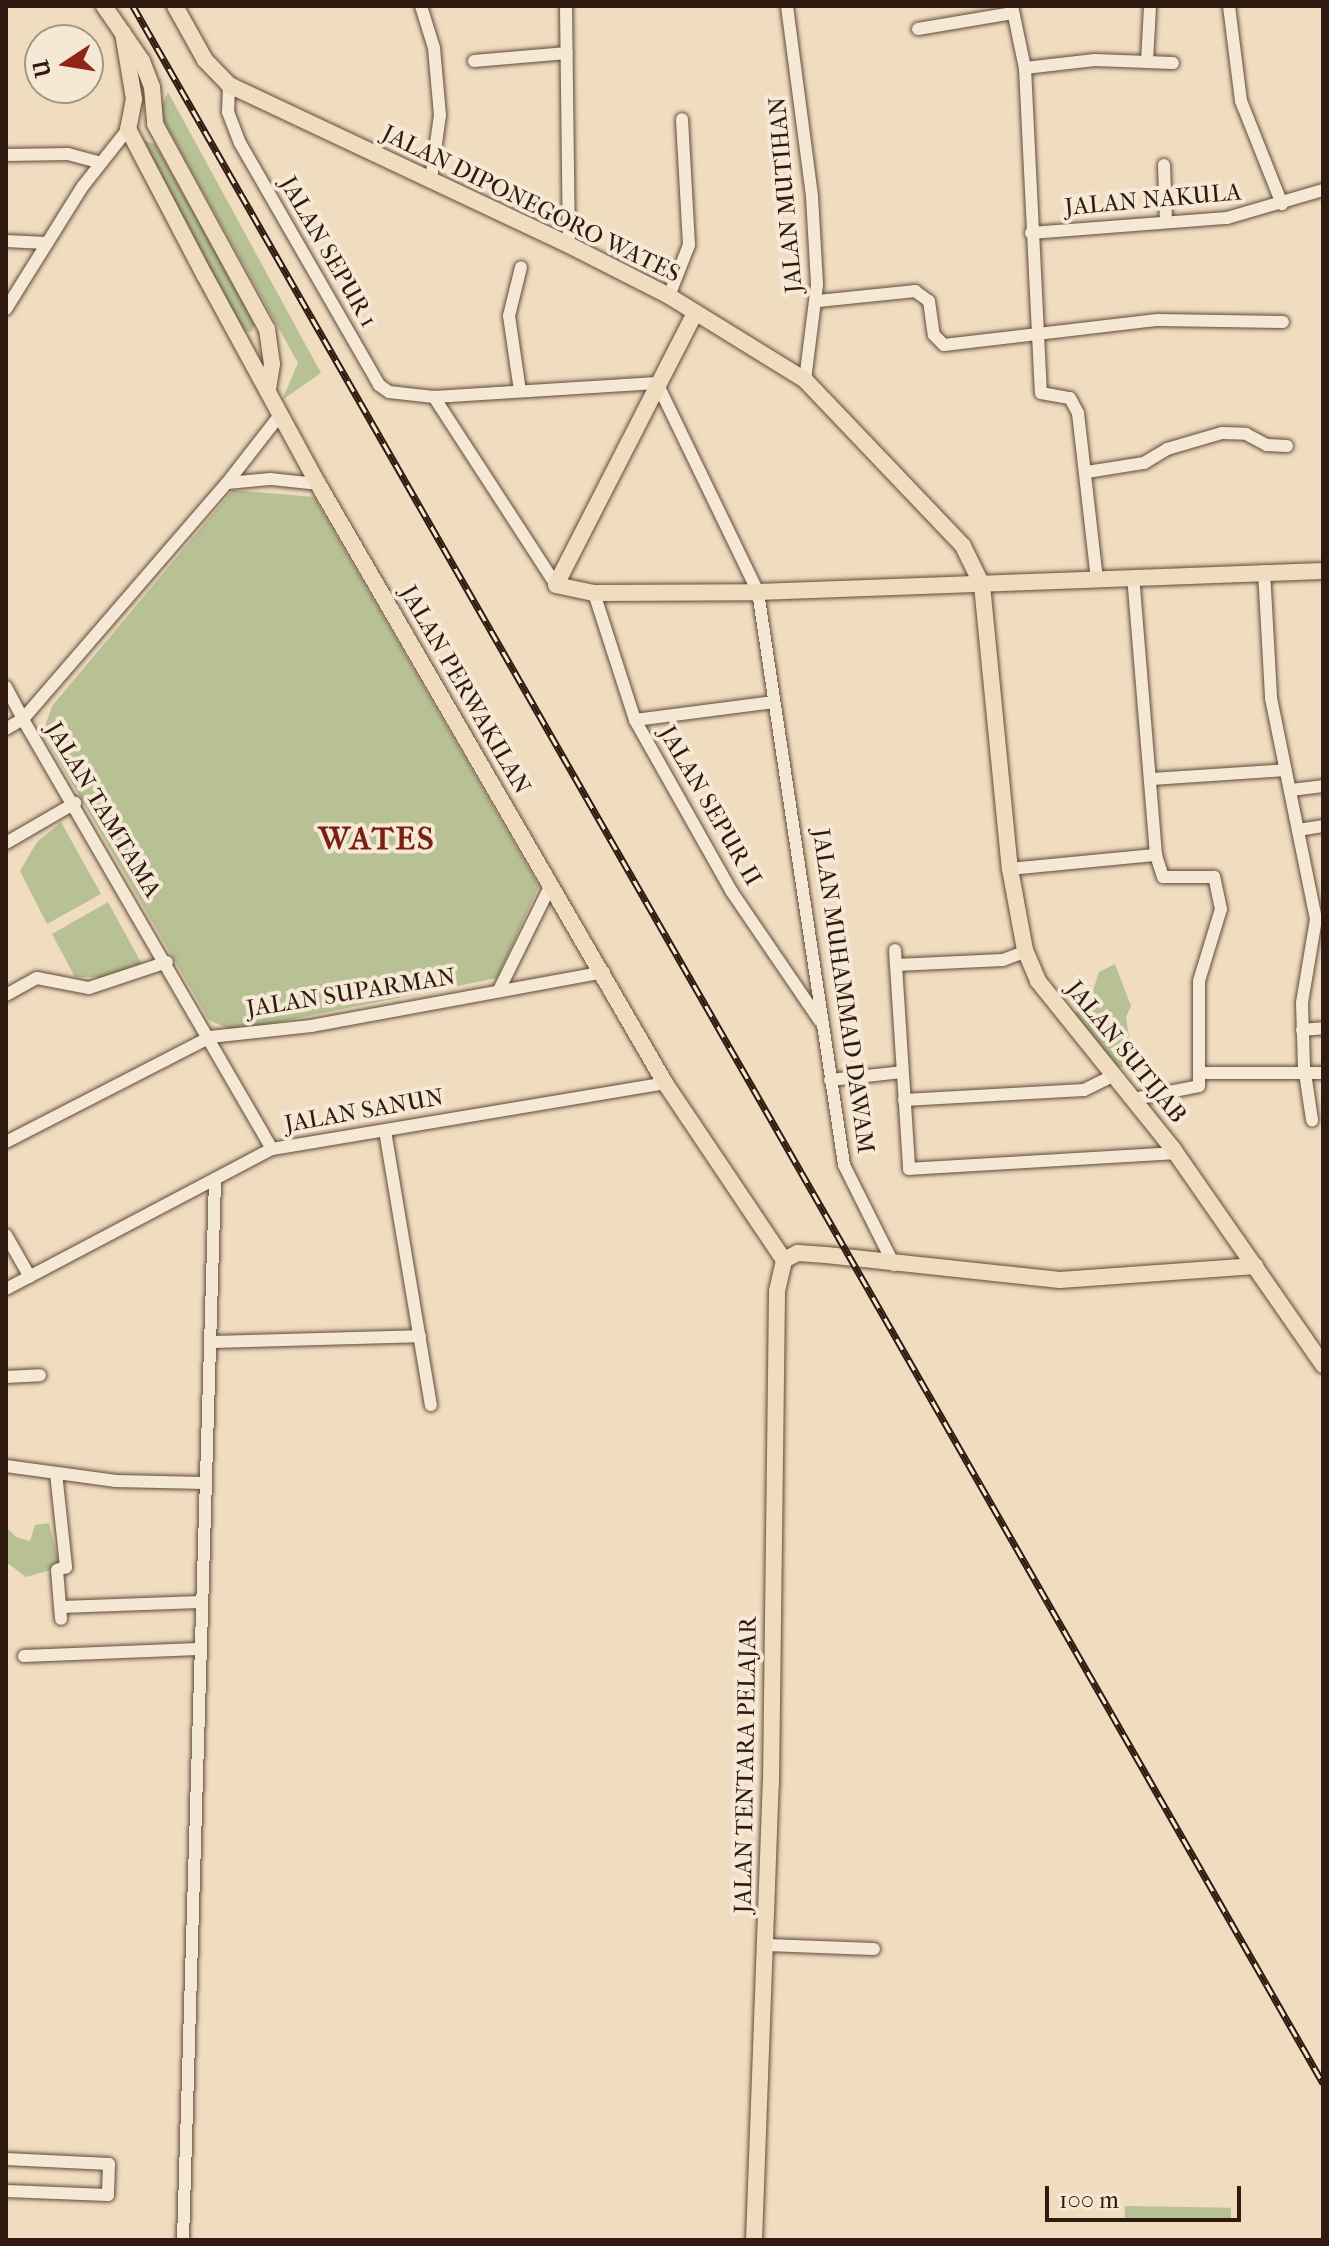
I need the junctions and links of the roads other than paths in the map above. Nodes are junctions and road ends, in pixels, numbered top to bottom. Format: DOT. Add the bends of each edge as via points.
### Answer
graph roads {
  1 [pos="104,6"];
  2 [pos="175,6"];
  3 [pos="421,6"];
  4 [pos="566,6"];
  5 [pos="787,6"];
  6 [pos="1150,6"];
  7 [pos="1229,6"];
  8 [pos="1012,10"];
  9 [pos="918,29"];
  10 [pos="123,33"];
  11 [pos="567,53"];
  12 [pos="474,61"];
  13 [pos="1147,62"];
  14 [pos="1173,63"];
  15 [pos="1025,68"];
  16 [pos="229,85"];
  17 [pos="682,119"];
  18 [pos="128,129"];
  19 [pos="6,155"];
  20 [pos="101,163"];
  21 [pos="1164,165"];
  22 [pos="431,179"];
  23 [pos="1323,190"];
  24 [pos="1282,204"];
  25 [pos="1166,222"];
  26 [pos="1031,233"];
  27 [pos="6,241"];
  28 [pos="46,243"];
  29 [pos="569,245"];
  30 [pos="521,267"];
  31 [pos="669,296"];
  32 [pos="818,301"];
  33 [pos="6,309"];
  34 [pos="695,313"];
  35 [pos="1283,322"];
  36 [pos="1038,334"];
  37 [pos="805,380"];
  38 [pos="657,383"];
  39 [pos="268,390"];
  40 [pos="520,391"];
  41 [pos="434,397"];
  42 [pos="280,415"];
  43 [pos="1287,446"];
  44 [pos="1087,472"];
  45 [pos="227,483"];
  46 [pos="318,484"];
  47 [pos="1264,571"];
  48 [pos="1323,571"];
  49 [pos="1133,578"];
  50 [pos="1097,579"];
  51 [pos="556,585"];
  52 [pos="982,585"];
  53 [pos="758,592"];
  54 [pos="594,593"];
  55 [pos="6,687"];
  56 [pos="774,702"];
  57 [pos="23,719"];
  58 [pos="635,720"];
  59 [pos="6,729"];
  60 [pos="1286,770"];
  61 [pos="1152,779"];
  62 [pos="1323,786"];
  63 [pos="1291,790"];
  64 [pos="75,803"];
  65 [pos="1323,826"];
  66 [pos="1298,830"];
  67 [pos="6,843"];
  68 [pos="1156,855"];
  69 [pos="1010,869"];
  70 [pos="551,885"];
  71 [pos="895,950"];
  72 [pos="1026,951"];
  73 [pos="167,962"];
  74 [pos="896,965"];
  75 [pos="604,972"];
  76 [pos="499,990"];
  77 [pos="6,995"];
  78 [pos="822,1024"];
  79 [pos="1323,1028"];
  80 [pos="1302,1030"];
  81 [pos="210,1037"];
  82 [pos="902,1072"];
  83 [pos="1200,1073"];
  84 [pos="1305,1073"];
  85 [pos="1323,1073"];
  86 [pos="1113,1076"];
  87 [pos="830,1080"];
  88 [pos="665,1083"];
  89 [pos="1134,1099"];
  90 [pos="904,1100"];
  91 [pos="1312,1120"];
  92 [pos="385,1131"];
  93 [pos="6,1142"];
  94 [pos="272,1149"];
  95 [pos="1176,1153"];
  96 [pos="215,1179"];
  97 [pos="6,1235"];
  98 [pos="784,1260"];
  99 [pos="894,1265"];
  100 [pos="1255,1266"];
  101 [pos="30,1277"];
  102 [pos="6,1289"];
  103 [pos="420,1336"];
  104 [pos="210,1342"];
  105 [pos="1323,1365"];
  106 [pos="40,1375"];
  107 [pos="6,1377"];
  108 [pos="431,1405"];
  109 [pos="6,1466"];
  110 [pos="56,1473"];
  111 [pos="205,1483"];
  112 [pos="200,1602"];
  113 [pos="198,1649"];
  114 [pos="24,1656"];
  115 [pos="766,1945"];
  116 [pos="874,1949"];
  117 [pos="6,2159"];
  118 [pos="6,2191"];
  119 [pos="183,2240"];
  120 [pos="754,2240"];
  1 -- 10 [label="main road"];
  2 -- 16 [label="main road" via="205,60"];
  3 -- 22 [label="street" via="434,48 440,115"];
  4 -- 11 [label="street"];
  5 -- 32 [label="street, JALAN MUTIHAN" via="812,197"];
  6 -- 13 [label="street"];
  7 -- 24 [label="street" via="1241,101"];
  8 -- 9 [label="street"];
  8 -- 15 [label="street"];
  10 -- 18 [label="main road" via="134,99"];
  10 -- 39 [label="main road" via="152,87 155,124 267,329 272,364"];
  11 -- 12 [label="street"];
  11 -- 29 [label="street"];
  13 -- 14 [label="street"];
  13 -- 15 [label="street" via="1095,60"];
  15 -- 26 [label="street"];
  16 -- 22 [label="main road, JALAN DIPONEGORO WATES"];
  16 -- 41 [label="street, JALAN SEPUR 1" via="228,112 240,143 379,385 389,392"];
  17 -- 31 [label="street" via="689,245"];
  18 -- 20 [label="street"];
  18 -- 39 [label="main road, JALAN PERWAKILAN"];
  19 -- 20 [label="street" via="68,154"];
  20 -- 28 [label="street"];
  21 -- 25 [label="street"];
  22 -- 29 [label="main road, JALAN DIPONEGORO WATES"];
  23 -- 24 [label="street, JALAN NAKULA"];
  24 -- 25 [label="street, JALAN NAKULA" via="1227,218"];
  25 -- 26 [label="street, JALAN NAKULA"];
  26 -- 36 [label="street"];
  27 -- 28 [label="street"];
  28 -- 33 [label="street"];
  29 -- 31 [label="main road, JALAN DIPONEGORO WATES"];
  30 -- 40 [label="street" via="509,316"];
  31 -- 34 [label="main road, JALAN DIPONEGORO WATES"];
  32 -- 36 [label="street" via="915,291 929,301 939,343"];
  32 -- 37 [label="street, JALAN MUTIHAN"];
  34 -- 37 [label="main road, JALAN DIPONEGORO WATES"];
  34 -- 38 [label="main road"];
  35 -- 36 [label="street" via="1158,320"];
  36 -- 44 [label="street" via="1041,393 1070,398 1075,405"];
  37 -- 52 [label="main road, JALAN DIPONEGORO WATES" via="963,546"];
  38 -- 40 [label="street, JALAN SEPUR 1"];
  38 -- 51 [label="main road"];
  38 -- 53 [label="street, JALAN MUHAMMAD DAWAM"];
  39 -- 42 [label="main road, JALAN PERWAKILAN"];
  40 -- 41 [label="street, JALAN SEPUR 1"];
  41 -- 51 [label="street"];
  42 -- 45 [label="street, JALAN TAMTAMA"];
  42 -- 46 [label="main road, JALAN PERWAKILAN"];
  43 -- 44 [label="street" via="1222,433 1167,449 1144,463"];
  44 -- 50 [label="street"];
  45 -- 46 [label="street" via="271,479"];
  45 -- 57 [label="street, JALAN TAMTAMA"];
  46 -- 70 [label="main road, JALAN PERWAKILAN"];
  47 -- 48 [label="main road"];
  47 -- 49 [label="main road"];
  47 -- 60 [label="street" via="1269,687"];
  49 -- 50 [label="main road"];
  49 -- 61 [label="street"];
  50 -- 52 [label="main road"];
  51 -- 54 [label="main road"];
  52 -- 53 [label="main road"];
  52 -- 69 [label="main road, JALAN SUTIJAB"];
  53 -- 54 [label="main road"];
  53 -- 56 [label="street, JALAN MUHAMMAD DAWAM"];
  54 -- 58 [label="street, JALAN SEPUR II"];
  55 -- 57 [label="street"];
  56 -- 58 [label="street"];
  56 -- 78 [label="street, JALAN MUHAMMAD DAWAM"];
  57 -- 59 [label="street"];
  57 -- 64 [label="street, JALAN TAMTAMA"];
  58 -- 78 [label="street, JALAN SEPUR II" via="732,892"];
  60 -- 61 [label="street"];
  60 -- 63 [label="street"];
  61 -- 68 [label="street"];
  62 -- 63 [label="street"];
  63 -- 66 [label="street"];
  64 -- 67 [label="street"];
  64 -- 73 [label="street, JALAN TAMTAMA"];
  65 -- 66 [label="street"];
  66 -- 80 [label="street" via="1316,919"];
  68 -- 69 [label="street"];
  68 -- 83 [label="street" via="1159,875 1214,877 1219,898 1219,923 1199,981"];
  69 -- 72 [label="main road, JALAN SUTIJAB"];
  70 -- 75 [label="main road, JALAN PERWAKILAN"];
  70 -- 76 [label="street"];
  71 -- 74 [label="street"];
  72 -- 74 [label="street" via="1003,960"];
  72 -- 86 [label="main road, JALAN SUTIJAB" via="1057,1010"];
  73 -- 77 [label="street" via="89,988 37,978"];
  73 -- 81 [label="street, JALAN TAMTAMA"];
  74 -- 82 [label="street"];
  75 -- 76 [label="street, JALAN SUPARMAN"];
  75 -- 88 [label="main road, JALAN PERWAKILAN"];
  76 -- 81 [label="street, JALAN SUPARMAN" via="311,1026"];
  78 -- 87 [label="street, JALAN MUHAMMAD DAWAM"];
  79 -- 80 [label="street"];
  80 -- 84 [label="street"];
  81 -- 93 [label="street"];
  81 -- 94 [label="street, JALAN TAMTAMA"];
  82 -- 87 [label="street"];
  82 -- 90 [label="street"];
  83 -- 84 [label="street"];
  83 -- 89 [label="street" via="1199,1086"];
  84 -- 85 [label="street"];
  84 -- 91 [label="street"];
  86 -- 89 [label="main road, JALAN SUTIJAB"];
  86 -- 90 [label="street" via="1084,1090"];
  87 -- 99 [label="street, JALAN MUHAMMAD DAWAM" via="850,1185"];
  88 -- 92 [label="street, JALAN SANUN"];
  88 -- 98 [label="main road, JALAN PERWAKILAN"];
  89 -- 95 [label="main road, JALAN SUTIJAB"];
  90 -- 95 [label="street" via="909,1169"];
  92 -- 94 [label="street, JALAN SANUN"];
  92 -- 103 [label="street"];
  94 -- 96 [label="street, JALAN SANUN"];
  95 -- 100 [label="main road, JALAN SUTIJAB"];
  96 -- 101 [label="street, JALAN SANUN"];
  96 -- 104 [label="street"];
  97 -- 101 [label="street"];
  98 -- 99 [label="main road" via="798,1253"];
  98 -- 115 [label="main road, JALAN TENTARA PELAJAR" via="777,1291"];
  99 -- 100 [label="main road" via="1060,1280"];
  100 -- 105 [label="main road, JALAN SUTIJAB"];
  101 -- 102 [label="street, JALAN SANUN"];
  103 -- 104 [label="street"];
  103 -- 108 [label="street"];
  104 -- 111 [label="street"];
  106 -- 107 [label="street"];
  109 -- 110 [label="street"];
  110 -- 111 [label="street"];
  110 -- 112 [label="street" via="66,1567 57,1570 61,1613"];
  111 -- 112 [label="street"];
  112 -- 113 [label="street"];
  113 -- 114 [label="street"];
  113 -- 119 [label="street"];
  115 -- 116 [label="street"];
  115 -- 120 [label="main road, JALAN TENTARA PELAJAR"];
  117 -- 118 [label="street" via="109,2164 108,2195"];
}
